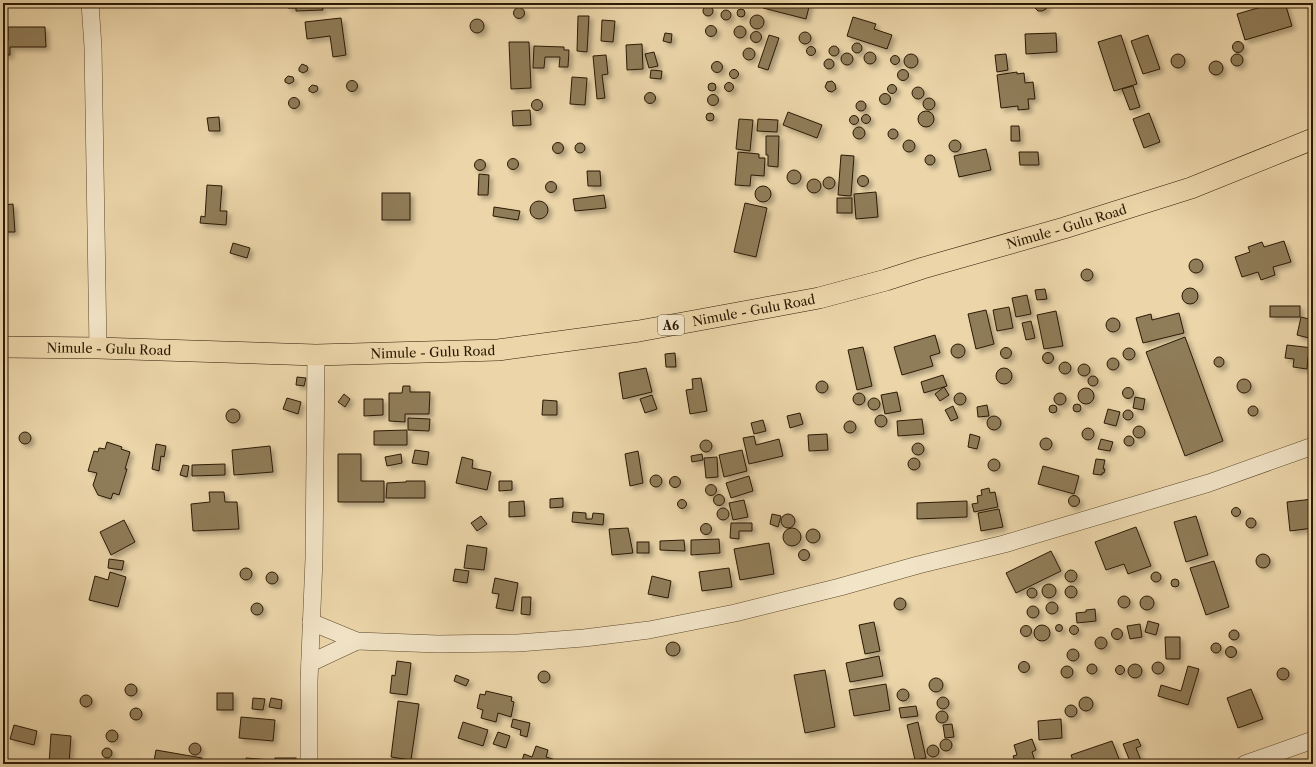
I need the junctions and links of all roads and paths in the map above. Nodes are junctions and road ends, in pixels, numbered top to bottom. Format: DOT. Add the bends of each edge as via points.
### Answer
graph roads {
  1 [pos="90,3"];
  2 [pos="1313,140"];
  3 [pos="3,347"];
  4 [pos="98,348"];
  5 [pos="316,356"];
  6 [pos="1313,446"];
  7 [pos="311,622"];
  8 [pos="357,641"];
  9 [pos="310,663"];
  10 [pos="1313,740"];
  11 [pos="309,764"];
  12 [pos="1245,764"];
  1 -- 4 [label="street"];
  2 -- 5 [label="main road, Nimule - Gulu Road / A6" via="1191,188 1064,228 819,298 639,331 498,350"];
  3 -- 4 [label="main road, Nimule - Gulu Road / A6"];
  4 -- 5 [label="main road, Nimule - Gulu Road / A6"];
  5 -- 7 [label="street"];
  6 -- 8 [label="street" via="1209,483 1004,544 840,587 670,626 584,638 518,643"];
  7 -- 8 [label="street"];
  7 -- 9 [label="street"];
  8 -- 9 [label="street"];
  9 -- 11 [label="street"];
  10 -- 12 [label="street"];
}
